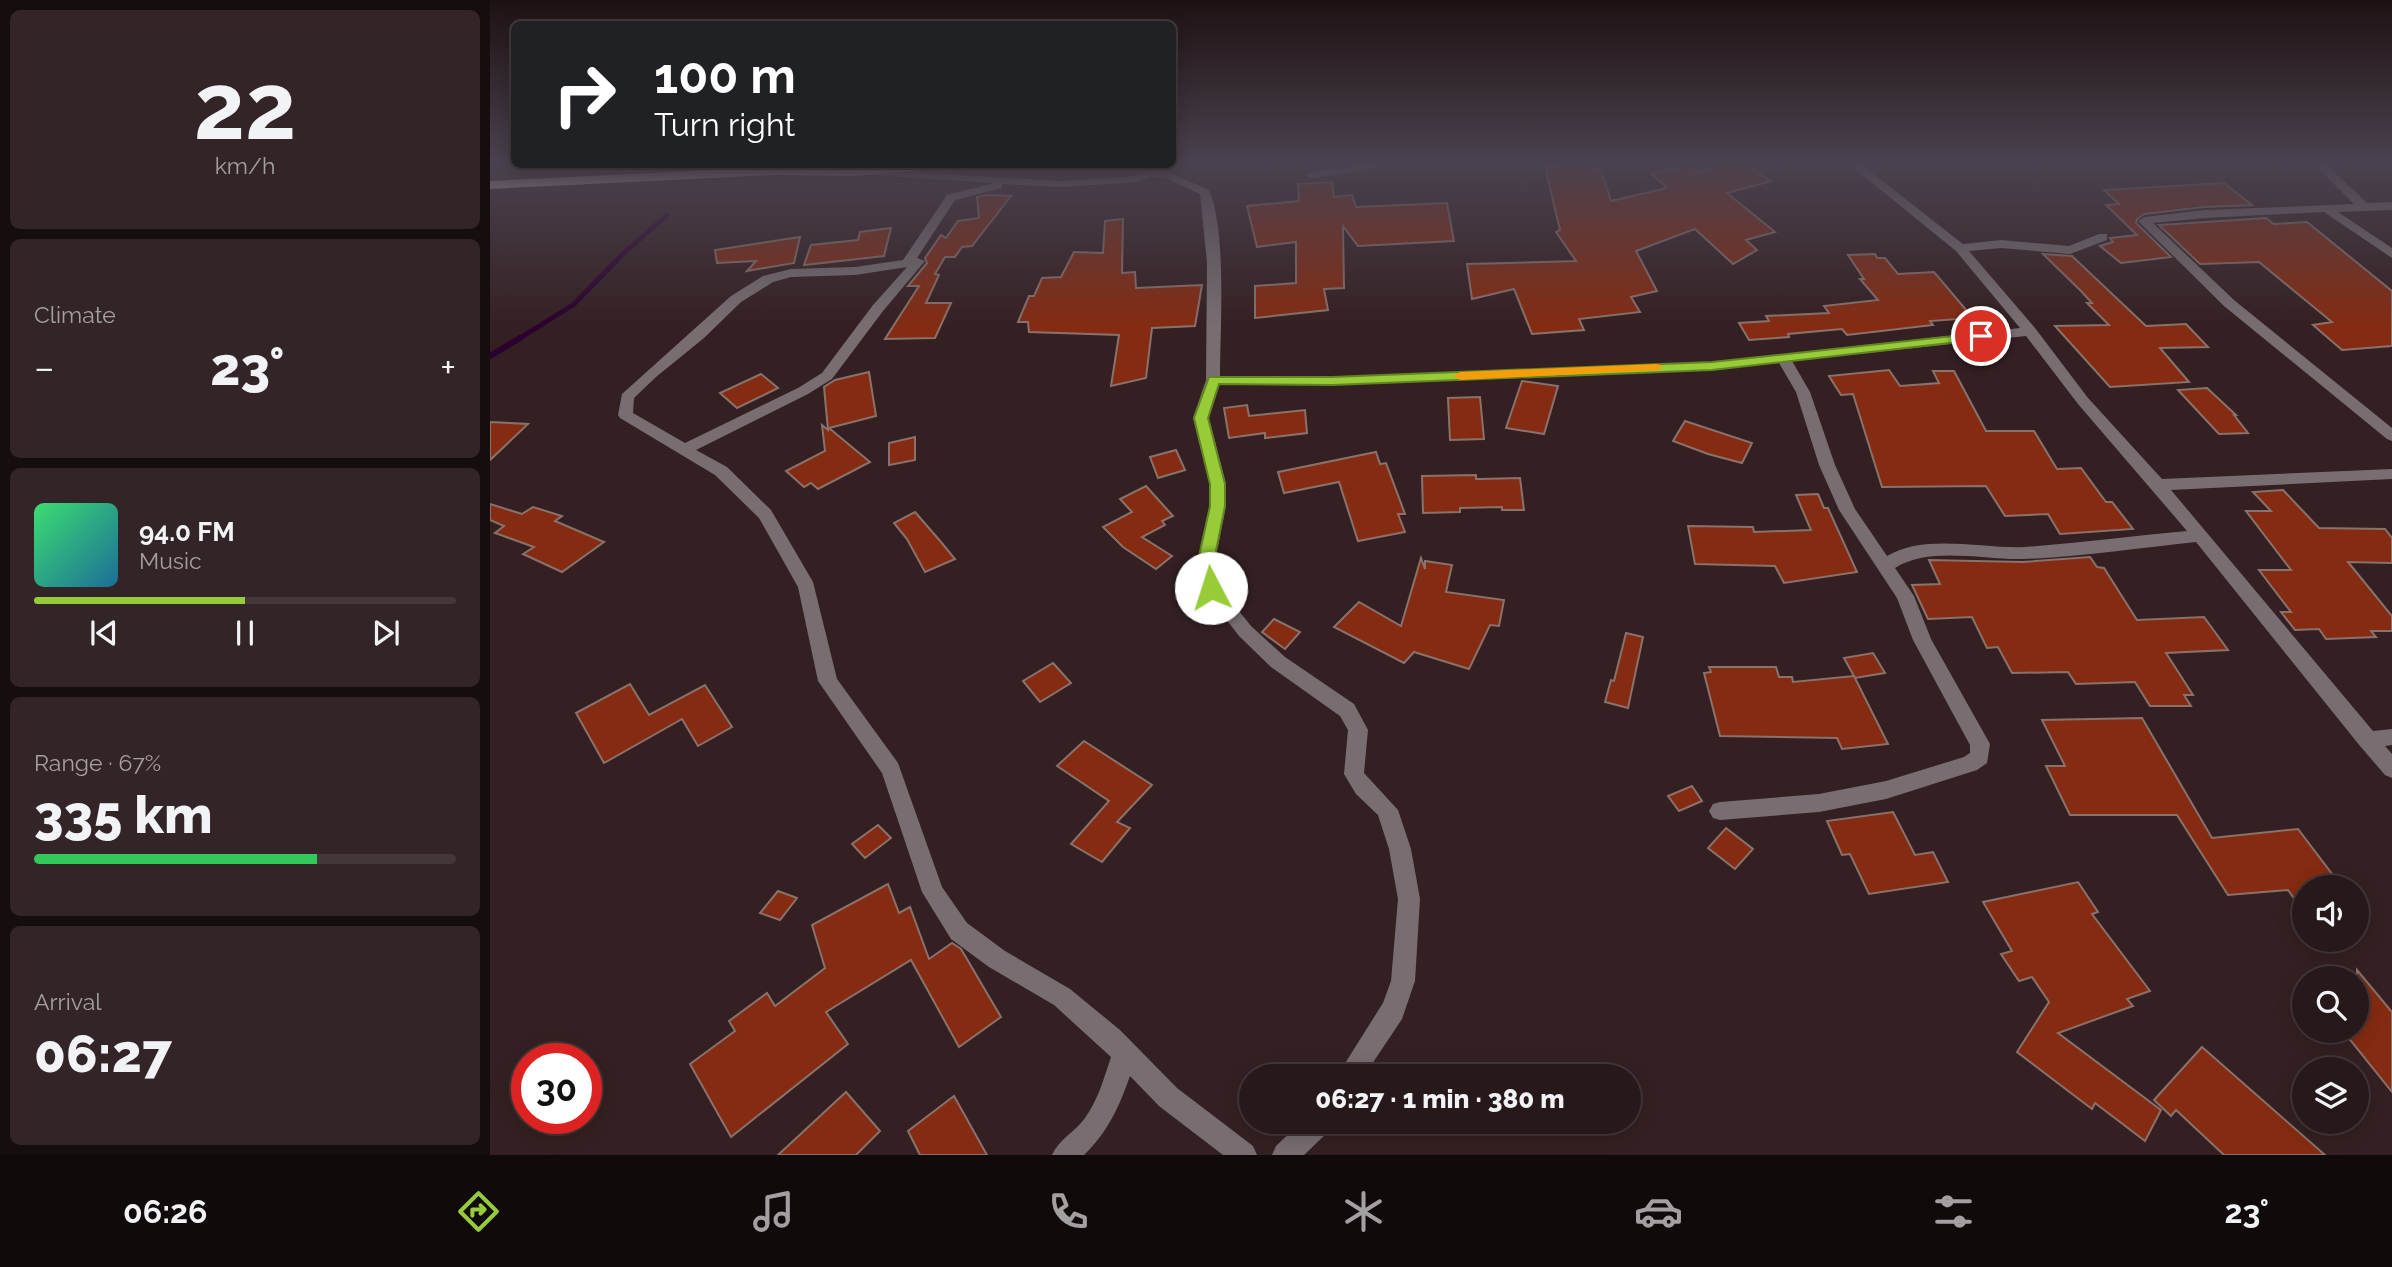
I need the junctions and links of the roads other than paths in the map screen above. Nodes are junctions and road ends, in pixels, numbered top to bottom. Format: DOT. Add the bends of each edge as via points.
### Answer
graph roads {
  1 [pos="936,219"];
  2 [pos="1210,219"];
  3 [pos="1923,219"];
  4 [pos="2162,219"];
  5 [pos="2341,219"];
  6 [pos="2104,237"];
  7 [pos="1960,248"];
  8 [pos="2392,254"];
  9 [pos="908,261"];
  10 [pos="2030,331"];
  11 [pos="1784,360"];
  12 [pos="1213,380"];
  13 [pos="2392,436"];
  14 [pos="683,450"];
  15 [pos="2392,474"];
  16 [pos="2158,485"];
  17 [pos="2197,536"];
  18 [pos="1885,566"];
  19 [pos="2392,737"];
  20 [pos="2367,740"];
  21 [pos="2392,769"];
  22 [pos="1720,811"];
  23 [pos="1125,1054"];
  24 [pos="1358,1064"];
  25 [pos="1307,1134"];
  26 [pos="1065,1155"];
  27 [pos="1244,1155"];
  28 [pos="1285,1155"];
  1 -- 9 [label="street"];
  2 -- 12 [label="street" via="1215,275"];
  3 -- 7 [label="street"];
  4 -- 13 [label="street" via="2144,221 2229,303"];
  5 -- 8 [label="street"];
  6 -- 7 [label="street" via="2070,250 2001,244"];
  7 -- 10 [label="street"];
  9 -- 14 [label="street" via="919,261 827,376"];
  9 -- 14 [label="street" via="855,271 791,273 768,279 736,299 627,397 625,415"];
  10 -- 11 [label="street"];
  10 -- 16 [label="street" via="2083,401"];
  11 -- 12 [label="street" via="1549,374"];
  11 -- 18 [label="street" via="1803,392 1847,510"];
  12 -- 24 [label="street" via="1201,418 1217,484 1218,506 1206,561 1211,588 1245,631 1279,662 1347,710 1358,730 1354,774 1387,810 1402,861 1409,899 1403,981 1393,1010"];
  14 -- 23 [label="street" via="721,471 765,514 807,587 828,681 891,769 933,892 958,931 1062,997"];
  15 -- 16 [label="street"];
  16 -- 17 [label="street"];
  17 -- 18 [label="street" via="2022,552 1906,553"];
  17 -- 20 [label="street"];
  18 -- 22 [label="street" via="1905,596 1922,640 1980,744 1980,757 1886,790 1819,803"];
  19 -- 20 [label="street"];
  20 -- 21 [label="street"];
  23 -- 26 [label="street" via="1093,1129"];
  23 -- 27 [label="street" via="1168,1097"];
  25 -- 28 [label="street"];
}
